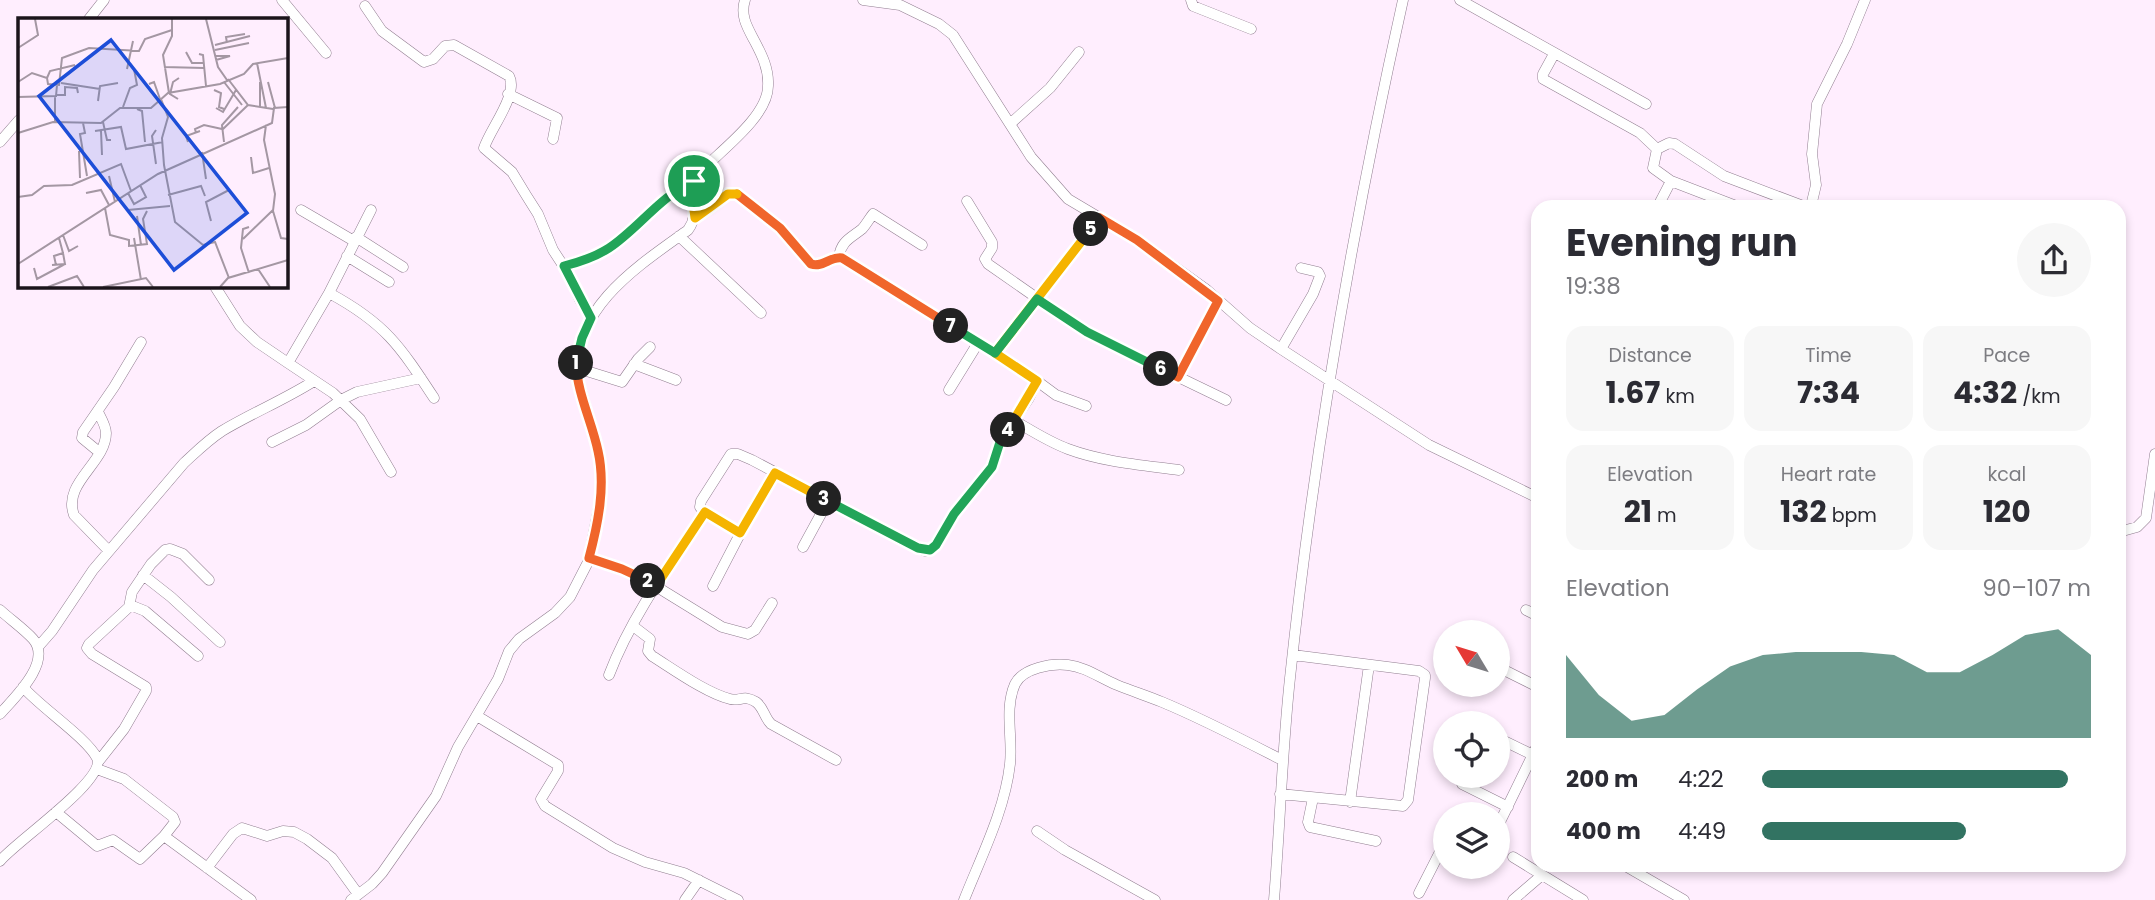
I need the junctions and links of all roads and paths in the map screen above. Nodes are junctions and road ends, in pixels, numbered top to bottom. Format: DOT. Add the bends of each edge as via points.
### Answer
graph roads {
  1 [pos="104,0"];
  2 [pos="282,0"];
  3 [pos="745,0"];
  4 [pos="863,0"];
  5 [pos="1191,0"];
  6 [pos="1403,0"];
  7 [pos="1460,0"];
  8 [pos="1865,0"];
  9 [pos="365,6"];
  10 [pos="90,18"];
  11 [pos="1251,29"];
  12 [pos="1079,52"];
  13 [pos="326,53"];
  14 [pos="1554,54"];
  15 [pos="508,94"];
  16 [pos="1646,104"];
  17 [pos="18,121"];
  18 [pos="1010,124"];
  19 [pos="553,139"];
  20 [pos="0,142"];
  21 [pos="1657,149"];
  22 [pos="694,181"];
  23 [pos="1671,181"];
  24 [pos="1661,200"];
  25 [pos="1720,200"];
  26 [pos="1787,200"];
  27 [pos="1812,200"];
  28 [pos="967,201"];
  29 [pos="301,210"];
  30 [pos="371,210"];
  31 [pos="695,218"];
  32 [pos="1100,218"];
  33 [pos="679,236"];
  34 [pos="355,239"];
  35 [pos="922,245"];
  36 [pos="347,256"];
  37 [pos="839,257"];
  38 [pos="564,266"];
  39 [pos="403,267"];
  40 [pos="1301,268"];
  41 [pos="389,282"];
  42 [pos="215,287"];
  43 [pos="330,293"];
  44 [pos="1037,299"];
  45 [pos="1218,301"];
  46 [pos="761,313"];
  47 [pos="591,318"];
  48 [pos="141,342"];
  49 [pos="978,342"];
  50 [pos="650,347"];
  51 [pos="1281,349"];
  52 [pos="995,353"];
  53 [pos="288,363"];
  54 [pos="634,364"];
  55 [pos="577,368"];
  56 [pos="1178,377"];
  57 [pos="421,378"];
  58 [pos="676,380"];
  59 [pos="314,381"];
  60 [pos="1037,381"];
  61 [pos="1330,382"];
  62 [pos="949,390"];
  63 [pos="434,398"];
  64 [pos="341,400"];
  65 [pos="1226,401"];
  66 [pos="1086,406"];
  67 [pos="98,412"];
  68 [pos="1015,421"];
  69 [pos="272,442"];
  70 [pos="99,452"];
  71 [pos="2155,454"];
  72 [pos="1179,470"];
  73 [pos="391,472"];
  74 [pos="775,473"];
  75 [pos="1531,495"];
  76 [pos="828,501"];
  77 [pos="705,512"];
  78 [pos="2126,529"];
  79 [pos="740,533"];
  80 [pos="803,547"];
  81 [pos="110,551"];
  82 [pos="589,558"];
  83 [pos="143,575"];
  84 [pos="209,580"];
  85 [pos="656,586"];
  86 [pos="712,586"];
  87 [pos="772,603"];
  88 [pos="130,604"];
  89 [pos="0,610"];
  90 [pos="1525,610"];
  91 [pos="1531,613"];
  92 [pos="633,626"];
  93 [pos="219,642"];
  94 [pos="38,647"];
  95 [pos="1293,655"];
  96 [pos="198,656"];
  97 [pos="1369,664"];
  98 [pos="1510,673"];
  99 [pos="609,675"];
  100 [pos="1531,684"];
  101 [pos="28,692"];
  102 [pos="0,714"];
  103 [pos="477,716"];
  104 [pos="1510,742"];
  105 [pos="1531,748"];
  106 [pos="836,760"];
  107 [pos="1282,760"];
  108 [pos="1531,760"];
  109 [pos="98,766"];
  110 [pos="1470,788"];
  111 [pos="1280,794"];
  112 [pos="1313,798"];
  113 [pos="1349,802"];
  114 [pos="1497,802"];
  115 [pos="1510,802"];
  116 [pos="56,812"];
  117 [pos="1037,831"];
  118 [pos="164,836"];
  119 [pos="1376,841"];
  120 [pos="1513,857"];
  121 [pos="0,861"];
  122 [pos="1433,866"];
  123 [pos="207,868"];
  124 [pos="1531,868"];
  125 [pos="1537,872"];
  126 [pos="1636,872"];
  127 [pos="1542,875"];
  128 [pos="696,878"];
  129 [pos="1419,893"];
  130 [pos="354,897"];
  131 [pos="251,900"];
  132 [pos="685,900"];
  133 [pos="738,900"];
  134 [pos="964,900"];
  135 [pos="1155,900"];
  136 [pos="1274,900"];
  137 [pos="1513,900"];
  138 [pos="1583,900"];
  139 [pos="1684,900"];
  1 -- 10 [label="street"];
  2 -- 13 [label="street"];
  3 -- 22 [label="street" via="744,18 764,58 769,89 744,131"];
  4 -- 18 [label="street" via="900,5 946,29"];
  5 -- 11 [label="street" via="1194,6"];
  6 -- 61 [label="street" via="1373,133"];
  7 -- 14 [label="street"];
  8 -- 27 [label="street" via="1817,104"];
  9 -- 15 [label="street" via="382,31 424,62 449,44 509,75 512,85"];
  12 -- 18 [label="street"];
  14 -- 16 [label="street"];
  14 -- 21 [label="street" via="1544,79 1640,133"];
  15 -- 19 [label="street" via="555,116 558,122"];
  15 -- 38 [label="street" via="484,148 516,178"];
  17 -- 20 [label="street"];
  18 -- 32 [label="street" via="1068,199"];
  21 -- 23 [label="street" via="1653,167"];
  21 -- 26 [label="street" via="1675,144 1724,176"];
  22 -- 31 [label="street"];
  22 -- 38 [label="street" via="672,192 610,247"];
  23 -- 24 [label="street"];
  23 -- 25 [label="street"];
  28 -- 44 [label="street" via="992,242 986,262"];
  29 -- 34 [label="street"];
  30 -- 34 [label="street"];
  31 -- 33 [label="street"];
  31 -- 37 [label="street" via="732,192 780,228 811,264"];
  32 -- 44 [label="street"];
  32 -- 45 [label="street"];
  33 -- 46 [label="street"];
  33 -- 47 [label="street" via="616,285"];
  34 -- 36 [label="street"];
  34 -- 39 [label="street"];
  35 -- 37 [label="street" via="875,214 847,238"];
  36 -- 41 [label="street"];
  36 -- 43 [label="street"];
  37 -- 49 [label="street"];
  38 -- 47 [label="street"];
  40 -- 51 [label="street" via="1320,276"];
  42 -- 53 [label="street" via="240,326"];
  43 -- 53 [label="street"];
  43 -- 57 [label="street" via="387,332"];
  44 -- 52 [label="street"];
  44 -- 56 [label="street" via="1087,332"];
  45 -- 51 [label="street"];
  45 -- 56 [label="street"];
  47 -- 55 [label="street"];
  48 -- 67 [label="street"];
  49 -- 52 [label="street"];
  49 -- 62 [label="street"];
  50 -- 54 [label="street"];
  51 -- 61 [label="street"];
  52 -- 60 [label="street"];
  53 -- 59 [label="street"];
  54 -- 55 [label="street" via="622,382"];
  54 -- 58 [label="street"];
  55 -- 82 [label="street" via="601,478"];
  56 -- 65 [label="street"];
  57 -- 63 [label="street"];
  57 -- 64 [label="street" via="356,392"];
  59 -- 64 [label="street"];
  59 -- 81 [label="street" via="200,448"];
  60 -- 66 [label="street"];
  60 -- 68 [label="street"];
  61 -- 75 [label="street" via="1429,445"];
  61 -- 95 [label="street"];
  64 -- 69 [label="street"];
  64 -- 73 [label="street" via="363,423"];
  67 -- 70 [label="street" via="106,433"];
  67 -- 70 [label="street" via="82,439"];
  68 -- 72 [label="street" via="1089,456"];
  68 -- 76 [label="street" via="1000,442 992,467 930,550"];
  70 -- 81 [label="street" via="82,477 71,508"];
  71 -- 78 [label="street" via="2146,518"];
  74 -- 76 [label="street"];
  74 -- 77 [label="street" via="731,454 701,501 699,507"];
  74 -- 79 [label="street"];
  76 -- 80 [label="street"];
  77 -- 79 [label="street"];
  77 -- 85 [label="street"];
  79 -- 86 [label="street"];
  81 -- 94 [label="street"];
  82 -- 85 [label="street"];
  82 -- 103 [label="street" via="570,597 509,651"];
  83 -- 84 [label="street" via="159,554 170,549 183,554"];
  83 -- 88 [label="street"];
  83 -- 93 [label="street"];
  85 -- 87 [label="street" via="722,627 748,634 754,632"];
  85 -- 92 [label="street"];
  88 -- 96 [label="street" via="145,611"];
  88 -- 109 [label="street" via="87,648 146,687"];
  89 -- 94 [label="street"];
  90 -- 91 [label="street"];
  92 -- 99 [label="street"];
  92 -- 106 [label="street" via="650,639 652,656 728,698 750,699 764,710 771,724"];
  94 -- 101 [label="street"];
  95 -- 97 [label="street"];
  95 -- 107 [label="street"];
  97 -- 113 [label="street"];
  97 -- 113 [label="street" via="1419,671 1425,678 1405,805"];
  98 -- 100 [label="street"];
  101 -- 102 [label="street"];
  101 -- 109 [label="street" via="88,746"];
  103 -- 128 [label="street" via="558,765 541,799 545,806 613,848"];
  103 -- 130 [label="street" via="418,823 377,878"];
  104 -- 105 [label="street"];
  107 -- 111 [label="street"];
  107 -- 134 [label="street" via="1083,668 1066,664 1031,670 1014,686 1009,716 1011,762 999,815"];
  108 -- 115 [label="street"];
  109 -- 116 [label="street" via="76,796"];
  109 -- 118 [label="street" via="124,779 173,817 175,822"];
  110 -- 114 [label="street"];
  111 -- 112 [label="street"];
  111 -- 136 [label="street"];
  112 -- 113 [label="street"];
  112 -- 119 [label="street" via="1310,827"];
  116 -- 118 [label="street" via="97,846 113,840 140,859"];
  116 -- 121 [label="street"];
  117 -- 135 [label="street"];
  118 -- 123 [label="street"];
  120 -- 124 [label="street"];
  122 -- 129 [label="street"];
  123 -- 130 [label="street" via="242,828 267,836 294,832 332,858"];
  123 -- 131 [label="street"];
  125 -- 127 [label="street"];
  126 -- 139 [label="street"];
  127 -- 137 [label="street"];
  127 -- 138 [label="street"];
  128 -- 132 [label="street"];
  128 -- 133 [label="street"];
}
